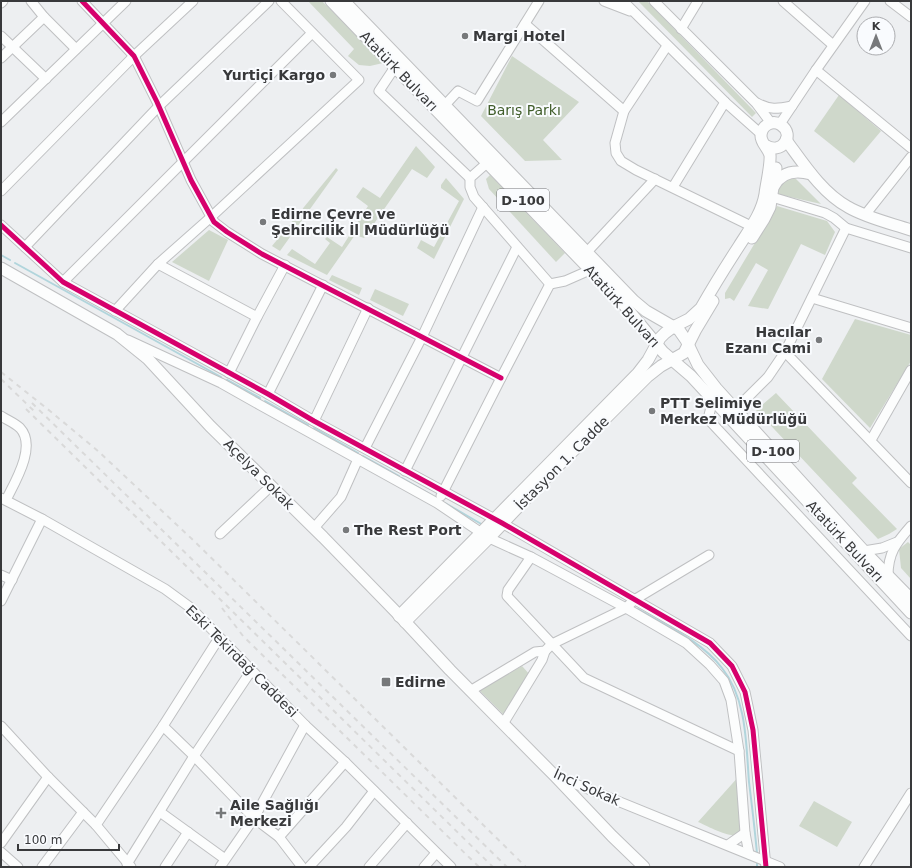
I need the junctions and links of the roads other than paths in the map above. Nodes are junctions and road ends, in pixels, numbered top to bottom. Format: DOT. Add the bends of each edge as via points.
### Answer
graph roads {
  1 [pos="31,1"];
  2 [pos="82,1"];
  3 [pos="126,1"];
  4 [pos="193,1"];
  5 [pos="269,1"];
  6 [pos="281,1"];
  7 [pos="331,1"];
  8 [pos="344,1"];
  9 [pos="538,1"];
  10 [pos="604,1"];
  11 [pos="623,1"];
  12 [pos="654,1"];
  13 [pos="698,1"];
  14 [pos="783,1"];
  15 [pos="864,1"];
  16 [pos="890,1"];
  17 [pos="633,12"];
  18 [pos="44,17"];
  19 [pos="911,18"];
  20 [pos="104,24"];
  21 [pos="525,24"];
  22 [pos="682,29"];
  23 [pos="312,33"];
  24 [pos="1,36"];
  25 [pos="833,45"];
  26 [pos="667,46"];
  27 [pos="13,47"];
  28 [pos="76,49"];
  29 [pos="134,56"];
  30 [pos="1,58"];
  31 [pos="395,67"];
  32 [pos="816,70"];
  33 [pos="46,79"];
  34 [pos="725,102"];
  35 [pos="756,103"];
  36 [pos="445,104"];
  37 [pos="159,106"];
  38 [pos="792,106"];
  39 [pos="624,111"];
  40 [pos="1,122"];
  41 [pos="775,123"];
  42 [pos="761,134"];
  43 [pos="786,140"];
  44 [pos="765,145"];
  45 [pos="778,148"];
  46 [pos="911,148"];
  47 [pos="911,157"];
  48 [pos="183,162"];
  49 [pos="487,163"];
  50 [pos="811,174"];
  51 [pos="470,178"];
  52 [pos="655,179"];
  53 [pos="673,187"];
  54 [pos="1,191"];
  55 [pos="773,192"];
  56 [pos="483,207"];
  57 [pos="864,215"];
  58 [pos="211,217"];
  59 [pos="1,225"];
  60 [pos="751,226"];
  61 [pos="846,228"];
  62 [pos="911,230"];
  63 [pos="26,247"];
  64 [pos="517,247"];
  65 [pos="911,248"];
  66 [pos="587,252"];
  67 [pos="158,264"];
  68 [pos="285,265"];
  69 [pos="1,268"];
  70 [pos="590,270"];
  71 [pos="63,282"];
  72 [pos="550,284"];
  73 [pos="323,285"];
  74 [pos="812,298"];
  75 [pos="368,308"];
  76 [pos="115,311"];
  77 [pos="257,317"];
  78 [pos="673,327"];
  79 [pos="911,328"];
  80 [pos="118,334"];
  81 [pos="422,336"];
  82 [pos="657,344"];
  83 [pos="688,346"];
  84 [pos="785,352"];
  85 [pos="462,358"];
  86 [pos="672,359"];
  87 [pos="911,370"];
  88 [pos="229,373"];
  89 [pos="501,378"];
  90 [pos="268,394"];
  91 [pos="746,399"];
  92 [pos="713,400"];
  93 [pos="1,416"];
  94 [pos="314,421"];
  95 [pos="871,440"];
  96 [pos="365,448"];
  97 [pos="358,459"];
  98 [pos="405,471"];
  99 [pos="911,483"];
  100 [pos="270,486"];
  101 [pos="444,492"];
  102 [pos="4,499"];
  103 [pos="437,503"];
  104 [pos="42,519"];
  105 [pos="498,521"];
  106 [pos="830,526"];
  107 [pos="911,526"];
  108 [pos="314,528"];
  109 [pos="220,534"];
  110 [pos="485,535"];
  111 [pos="897,542"];
  112 [pos="828,546"];
  113 [pos="864,551"];
  114 [pos="709,555"];
  115 [pos="531,557"];
  116 [pos="1,575"];
  117 [pos="888,576"];
  118 [pos="12,580"];
  119 [pos="634,600"];
  120 [pos="911,600"];
  121 [pos="1,601"];
  122 [pos="626,608"];
  123 [pos="911,613"];
  124 [pos="402,619"];
  125 [pos="911,636"];
  126 [pos="219,638"];
  127 [pos="552,644"];
  128 [pos="545,651"];
  129 [pos="251,671"];
  130 [pos="470,691"];
  131 [pos="503,724"];
  132 [pos="305,725"];
  133 [pos="1,726"];
  134 [pos="163,726"];
  135 [pos="739,751"];
  136 [pos="194,756"];
  137 [pos="345,762"];
  138 [pos="555,776"];
  139 [pos="48,777"];
  140 [pos="374,791"];
  141 [pos="911,793"];
  142 [pos="83,812"];
  143 [pos="160,812"];
  144 [pos="254,818"];
  145 [pos="407,823"];
  146 [pos="96,825"];
  147 [pos="188,832"];
  148 [pos="746,833"];
  149 [pos="278,837"];
  150 [pos="1,843"];
  151 [pos="728,845"];
  152 [pos="1,852"];
  153 [pos="436,853"];
  154 [pos="749,854"];
  155 [pos="225,859"];
  156 [pos="766,864"];
  157 [pos="129,865"];
  158 [pos="18,867"];
  159 [pos="42,867"];
  160 [pos="165,867"];
  161 [pos="220,867"];
  162 [pos="302,867"];
  163 [pos="309,867"];
  164 [pos="369,867"];
  165 [pos="424,867"];
  166 [pos="451,867"];
  167 [pos="644,867"];
  168 [pos="780,867"];
  169 [pos="864,867"];
  1 -- 18 [label="street"];
  2 -- 20 [label="street"];
  3 -- 20 [label="street"];
  4 -- 29 [label="street"];
  5 -- 37 [label="street"];
  6 -- 23 [label="street"];
  7 -- 31 [label="main road, Atatürk Bulvarı / D-100"];
  8 -- 36 [label="main road, Atatürk Bulvarı / D-100"];
  9 -- 21 [label="street"];
  10 -- 17 [label="street"];
  11 -- 17 [label="street"];
  12 -- 22 [label="street"];
  13 -- 22 [label="street"];
  14 -- 25 [label="street"];
  15 -- 25 [label="street"];
  16 -- 19 [label="street"];
  17 -- 26 [label="street"];
  18 -- 27 [label="street"];
  18 -- 28 [label="street"];
  20 -- 28 [label="street"];
  20 -- 29 [label="street"];
  21 -- 36 [label="street" via="477,101 458,91"];
  21 -- 39 [label="street"];
  22 -- 35 [label="street"];
  23 -- 48 [label="street"];
  23 -- 58 [label="street" via="359,80"];
  24 -- 27 [label="street"];
  25 -- 32 [label="street"];
  26 -- 34 [label="street"];
  26 -- 39 [label="street"];
  27 -- 30 [label="street"];
  27 -- 33 [label="street"];
  28 -- 33 [label="street"];
  29 -- 37 [label="street"];
  29 -- 54 [label="street"];
  31 -- 49 [label="main road, Atatürk Bulvarı / D-100"];
  31 -- 51 [label="street" via="379,91"];
  32 -- 38 [label="street"];
  32 -- 46 [label="street"];
  33 -- 40 [label="street"];
  34 -- 42 [label="street"];
  34 -- 53 [label="street"];
  35 -- 38 [label="street" via="778,109"];
  35 -- 41 [label="street"];
  36 -- 66 [label="main road, Atatürk Bulvarı / D-100"];
  37 -- 48 [label="street"];
  37 -- 63 [label="street"];
  38 -- 41 [label="street"];
  39 -- 52 [label="street" via="615,143 616,153 621,161"];
  41 -- 42 [label="main road" via="764,127"];
  41 -- 43 [label="main road" via="786,131"];
  42 -- 44 [label="main road"];
  43 -- 45 [label="main road"];
  43 -- 50 [label="main road"];
  44 -- 45 [label="main road"];
  44 -- 60 [label="main road" via="770,154 765,195"];
  45 -- 50 [label="main road"];
  45 -- 55 [label="main road"];
  47 -- 57 [label="street"];
  48 -- 58 [label="street"];
  48 -- 71 [label="street"];
  49 -- 51 [label="street"];
  49 -- 70 [label="main road, Atatürk Bulvarı / D-100"];
  50 -- 55 [label="main road" via="795,171 787,173 781,176"];
  50 -- 57 [label="main road" via="835,198"];
  51 -- 56 [label="street" via="474,197"];
  52 -- 53 [label="street"];
  52 -- 66 [label="street"];
  53 -- 60 [label="street"];
  55 -- 61 [label="street" via="825,213"];
  55 -- 83 [label="main road" via="764,219 728,275"];
  56 -- 64 [label="street"];
  56 -- 81 [label="street"];
  57 -- 62 [label="main road"];
  58 -- 67 [label="street"];
  58 -- 68 [label="street" via="226,232"];
  59 -- 63 [label="street"];
  60 -- 78 [label="main road" via="701,308 689,319"];
  61 -- 65 [label="street"];
  61 -- 74 [label="street"];
  63 -- 71 [label="street"];
  64 -- 72 [label="street"];
  64 -- 85 [label="street"];
  66 -- 78 [label="main road, Atatürk Bulvarı / D-100" via="640,306"];
  67 -- 76 [label="street"];
  67 -- 77 [label="street"];
  68 -- 73 [label="street"];
  68 -- 77 [label="street"];
  69 -- 80 [label="main road, Açelya Sokak"];
  70 -- 72 [label="street" via="566,281"];
  70 -- 82 [label="main road, Atatürk Bulvarı / D-100" via="639,321"];
  71 -- 76 [label="street"];
  72 -- 89 [label="street"];
  73 -- 75 [label="street"];
  73 -- 90 [label="street"];
  74 -- 79 [label="street"];
  74 -- 84 [label="street"];
  75 -- 81 [label="street"];
  75 -- 94 [label="street"];
  76 -- 88 [label="street"];
  77 -- 88 [label="street"];
  78 -- 82 [label="main road"];
  78 -- 83 [label="main road, Atatürk Bulvarı / D-100" via="686,340"];
  80 -- 97 [label="street" via="221,383"];
  80 -- 100 [label="main road, Açelya Sokak" via="148,359"];
  81 -- 85 [label="street"];
  81 -- 96 [label="street"];
  82 -- 86 [label="main road, Atatürk Bulvarı / D-100"];
  82 -- 105 [label="main road, İstasyon 1. Cadde" via="638,373"];
  83 -- 86 [label="main road" via="684,353"];
  83 -- 113 [label="main road, Atatürk Bulvarı / D-100" via="698,365 716,388"];
  84 -- 91 [label="street" via="768,377"];
  84 -- 95 [label="street"];
  85 -- 89 [label="street"];
  85 -- 98 [label="street"];
  86 -- 92 [label="main road, Atatürk Bulvarı / D-100"];
  86 -- 105 [label="main road, İstasyon 1. Cadde" via="647,377 538,486"];
  87 -- 95 [label="street"];
  88 -- 90 [label="street"];
  89 -- 101 [label="street"];
  90 -- 94 [label="street"];
  92 -- 106 [label="main road, Atatürk Bulvarı / D-100"];
  92 -- 112 [label="street" via="708,419"];
  93 -- 102 [label="street" via="19,427 26,443 21,469"];
  94 -- 96 [label="street"];
  95 -- 99 [label="street"];
  96 -- 98 [label="street"];
  97 -- 103 [label="street"];
  97 -- 108 [label="street" via="341,497"];
  98 -- 101 [label="street"];
  100 -- 108 [label="main road, Açelya Sokak"];
  100 -- 109 [label="street"];
  101 -- 103 [label="street"];
  101 -- 105 [label="street"];
  102 -- 104 [label="street, Eski Tekirdağ Caddesi"];
  103 -- 110 [label="street"];
  104 -- 118 [label="street"];
  104 -- 126 [label="street, Eski Tekirdağ Caddesi" via="165,589 191,608"];
  105 -- 110 [label="main road, İstasyon 1. Cadde"];
  105 -- 119 [label="street"];
  106 -- 112 [label="street"];
  106 -- 123 [label="main road, Atatürk Bulvarı / D-100"];
  107 -- 111 [label="street"];
  108 -- 124 [label="main road, Açelya Sokak"];
  110 -- 115 [label="street"];
  110 -- 124 [label="main road, İstasyon 1. Cadde" via="415,601"];
  111 -- 113 [label="street"];
  111 -- 117 [label="street" via="888,565"];
  112 -- 125 [label="street"];
  113 -- 117 [label="main road, Atatürk Bulvarı / D-100"];
  114 -- 119 [label="street"];
  115 -- 122 [label="street"];
  115 -- 127 [label="street" via="508,590 507,596"];
  116 -- 118 [label="street"];
  117 -- 120 [label="main road, Atatürk Bulvarı / D-100"];
  118 -- 121 [label="street"];
  119 -- 122 [label="street"];
  119 -- 156 [label="street" via="710,643 732,666 745,692 753,730"];
  122 -- 127 [label="street"];
  122 -- 135 [label="street" via="686,643 724,681 731,700"];
  124 -- 130 [label="main road, İnci Sokak"];
  126 -- 129 [label="street, Eski Tekirdağ Caddesi"];
  126 -- 134 [label="street"];
  127 -- 128 [label="street"];
  127 -- 135 [label="street" via="584,678"];
  128 -- 130 [label="street" via="535,652"];
  128 -- 131 [label="street"];
  129 -- 132 [label="street, Eski Tekirdağ Caddesi"];
  129 -- 136 [label="street"];
  130 -- 131 [label="main road, İnci Sokak"];
  131 -- 138 [label="main road, İnci Sokak"];
  132 -- 137 [label="street, Eski Tekirdağ Caddesi"];
  132 -- 144 [label="street"];
  133 -- 139 [label="street"];
  134 -- 136 [label="street"];
  134 -- 146 [label="street"];
  135 -- 148 [label="street"];
  136 -- 143 [label="street"];
  136 -- 144 [label="street"];
  137 -- 140 [label="street, Eski Tekirdağ Caddesi"];
  137 -- 149 [label="street"];
  138 -- 151 [label="street, İnci Sokak"];
  138 -- 167 [label="main road"];
  139 -- 142 [label="street"];
  139 -- 150 [label="street"];
  140 -- 145 [label="street, Eski Tekirdağ Caddesi"];
  140 -- 163 [label="street" via="346,827"];
  141 -- 169 [label="street"];
  142 -- 146 [label="street"];
  142 -- 159 [label="street"];
  143 -- 147 [label="street"];
  143 -- 157 [label="street"];
  144 -- 149 [label="street"];
  144 -- 155 [label="street"];
  145 -- 153 [label="street, Eski Tekirdağ Caddesi"];
  145 -- 164 [label="street"];
  146 -- 157 [label="street"];
  147 -- 155 [label="street"];
  147 -- 160 [label="street"];
  148 -- 151 [label="street"];
  148 -- 154 [label="street"];
  149 -- 162 [label="street"];
  151 -- 154 [label="street, İnci Sokak"];
  152 -- 158 [label="street"];
  153 -- 165 [label="street"];
  153 -- 166 [label="street, Eski Tekirdağ Caddesi"];
  154 -- 156 [label="street, İnci Sokak"];
  155 -- 161 [label="street"];
  156 -- 168 [label="street, İnci Sokak"];
}
